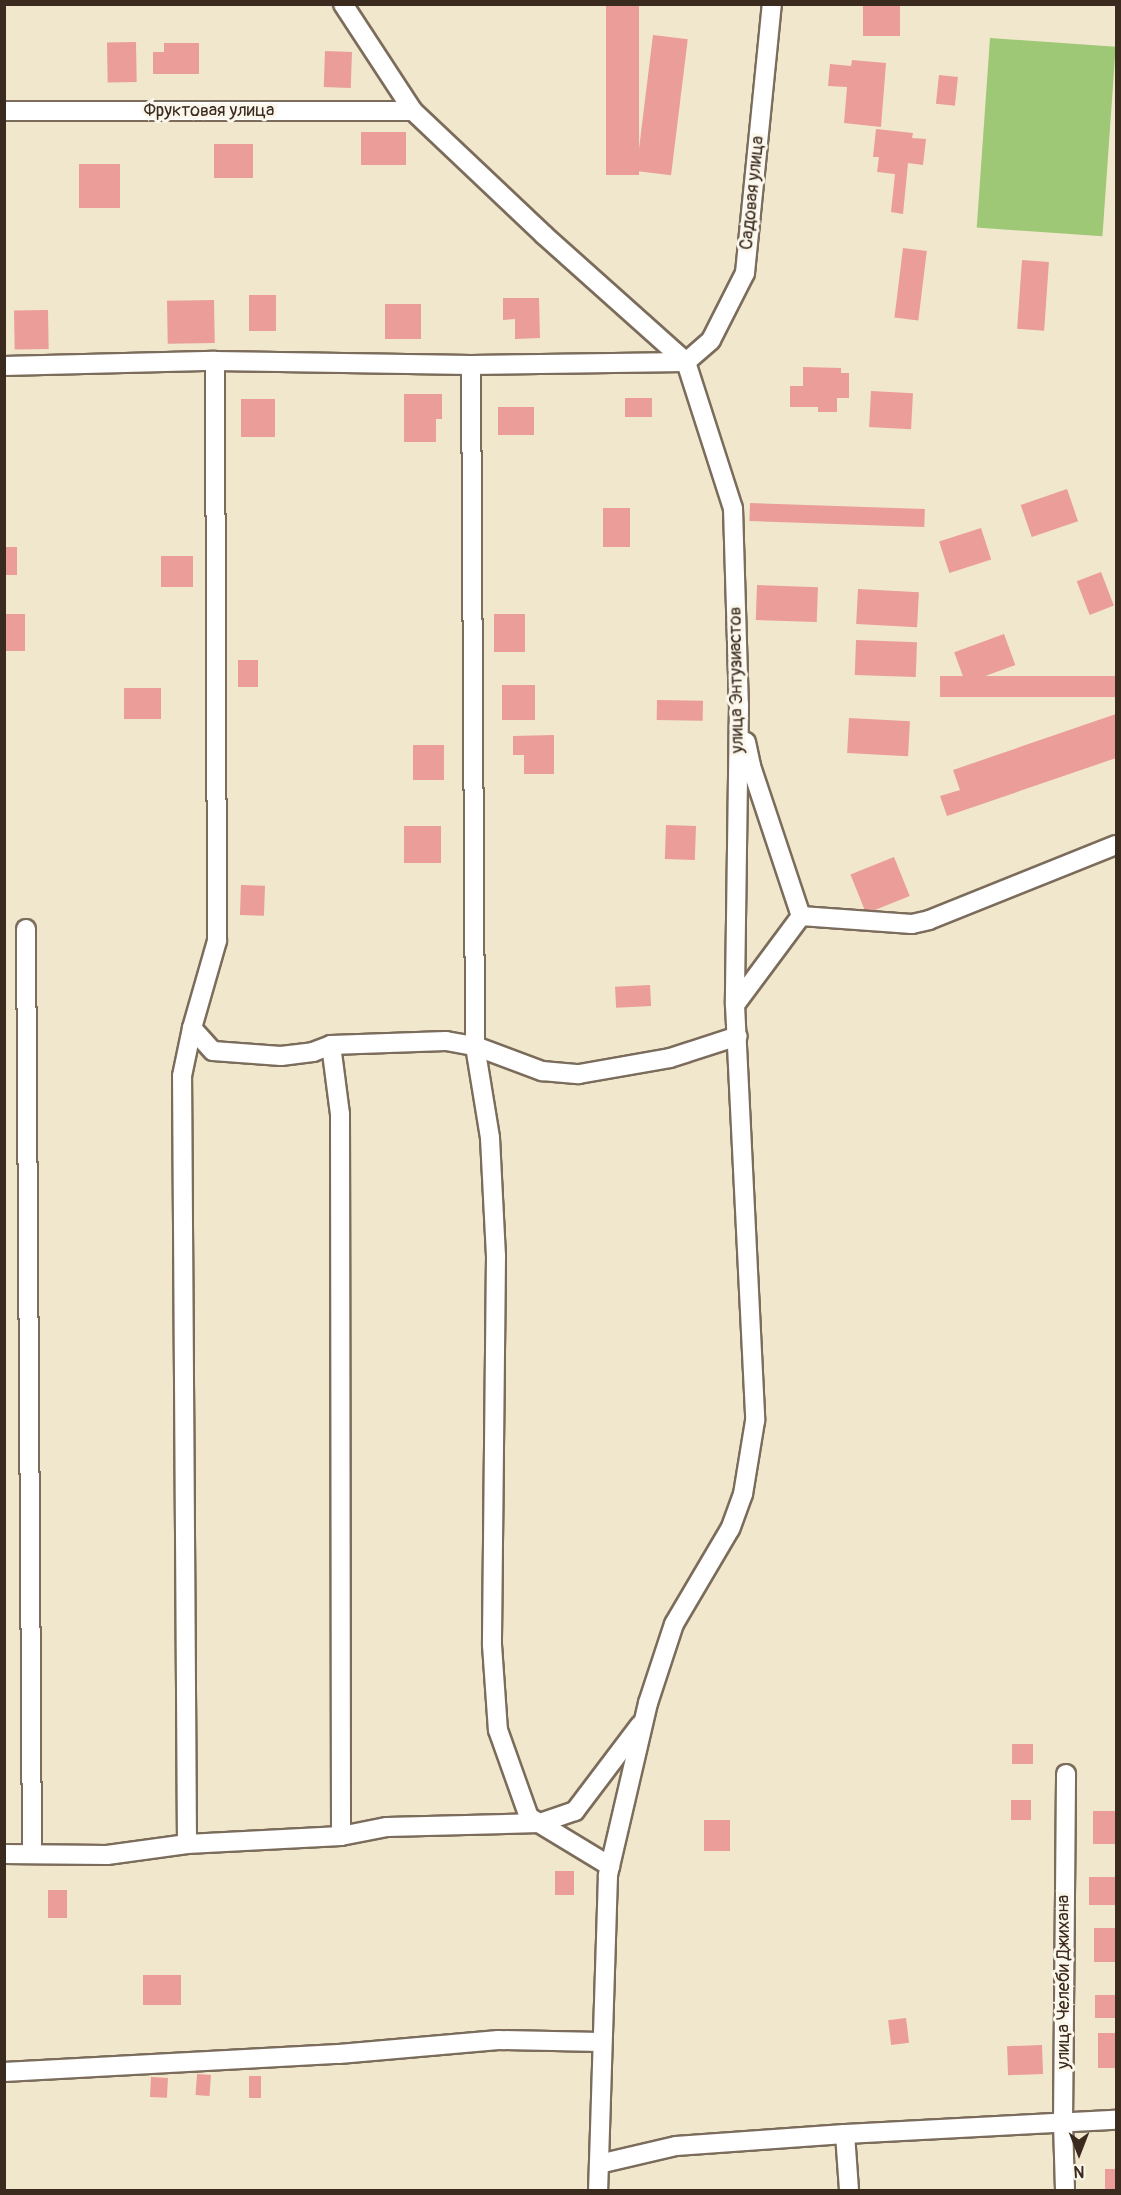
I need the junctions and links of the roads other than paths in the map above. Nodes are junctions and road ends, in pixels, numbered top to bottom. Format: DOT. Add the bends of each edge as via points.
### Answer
graph roads {
  1 [pos="343,4"];
  2 [pos="772,4"];
  3 [pos="4,111"];
  4 [pos="413,111"];
  5 [pos="215,361"];
  6 [pos="686,362"];
  7 [pos="471,365"];
  8 [pos="4,366"];
  9 [pos="739,705"];
  10 [pos="1116,845"];
  11 [pos="801,916"];
  12 [pos="26,929"];
  13 [pos="735,1005"];
  14 [pos="192,1028"];
  15 [pos="738,1036"];
  16 [pos="331,1045"];
  17 [pos="475,1046"];
  18 [pos="645,1720"];
  19 [pos="1066,1774"];
  20 [pos="540,1823"];
  21 [pos="341,1836"];
  22 [pos="187,1844"];
  23 [pos="32,1852"];
  24 [pos="4,1854"];
  25 [pos="610,1866"];
  26 [pos="601,2042"];
  27 [pos="4,2072"];
  28 [pos="1116,2120"];
  29 [pos="1063,2123"];
  30 [pos="845,2134"];
  31 [pos="599,2164"];
  32 [pos="598,2190"];
  33 [pos="849,2190"];
  34 [pos="1065,2190"];
  1 -- 4 [label="street"];
  2 -- 6 [label="street, Садовая улица" via="745,273 711,340"];
  3 -- 4 [label="street, Фруктовая улица"];
  4 -- 6 [label="street"];
  5 -- 7 [label="street"];
  5 -- 8 [label="street"];
  5 -- 14 [label="street" via="217,941"];
  6 -- 7 [label="street"];
  6 -- 9 [label="street, улица Энтузиастов" via="733,508"];
  7 -- 17 [label="street"];
  9 -- 11 [label="street" via="751,766"];
  9 -- 13 [label="street, улица Энтузиастов"];
  10 -- 11 [label="street" via="912,924"];
  11 -- 13 [label="street"];
  12 -- 23 [label="street"];
  13 -- 15 [label="street, улица Энтузиастов"];
  14 -- 16 [label="street" via="213,1051 282,1056"];
  14 -- 22 [label="street" via="182,1076"];
  15 -- 17 [label="street" via="670,1058 579,1074 542,1071"];
  15 -- 18 [label="street, улица Энтузиастов" via="755,1421 750,1461 730,1529 674,1624"];
  16 -- 17 [label="street" via="446,1041"];
  16 -- 21 [label="street" via="340,1114"];
  17 -- 20 [label="street" via="490,1138 496,1256 492,1645 498,1730 529,1817"];
  18 -- 20 [label="street" via="575,1811"];
  18 -- 25 [label="street, улица Энтузиастов"];
  19 -- 29 [label="street, улица Челеби Джихана"];
  20 -- 21 [label="street" via="387,1827"];
  20 -- 25 [label="street"];
  21 -- 22 [label="street"];
  22 -- 23 [label="street" via="106,1854"];
  23 -- 24 [label="street"];
  25 -- 26 [label="street, улица Энтузиастов"];
  26 -- 27 [label="street" via="498,2040 339,2055"];
  26 -- 31 [label="street, улица Энтузиастов"];
  28 -- 29 [label="street"];
  29 -- 30 [label="street"];
  29 -- 34 [label="street, улица Челеби Джихана"];
  30 -- 31 [label="street" via="676,2146"];
  30 -- 33 [label="street"];
  31 -- 32 [label="street, улица Энтузиастов"];
}
